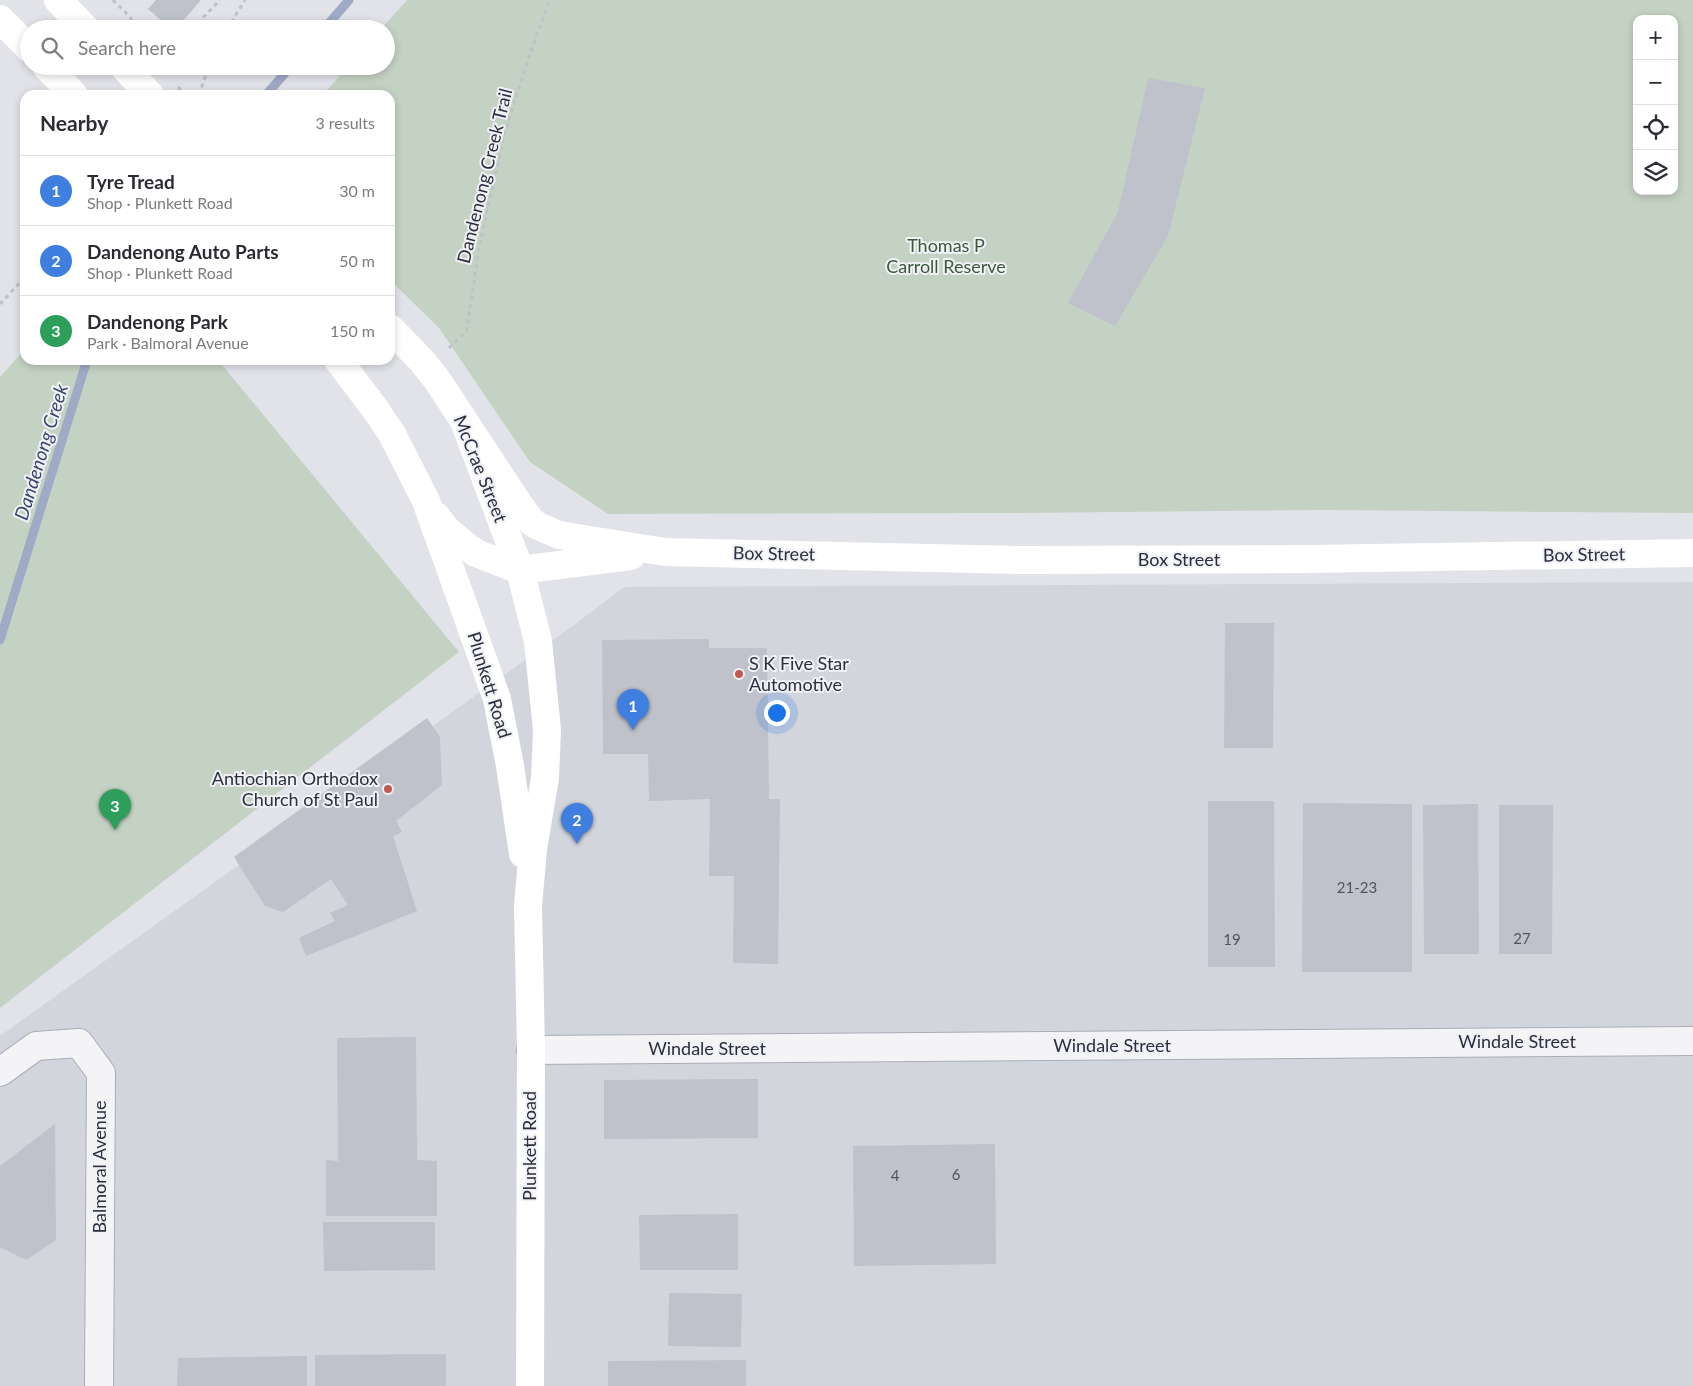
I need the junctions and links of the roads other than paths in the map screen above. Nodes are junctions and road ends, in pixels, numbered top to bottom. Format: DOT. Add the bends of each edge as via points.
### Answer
graph roads {
  1 [pos="58,0"];
  2 [pos="0,19"];
  3 [pos="77,20"];
  4 [pos="20,39"];
  5 [pos="55,75"];
  6 [pos="131,75"];
  7 [pos="69,90"];
  8 [pos="145,90"];
  9 [pos="395,333"];
  10 [pos="342,365"];
  11 [pos="464,421"];
  12 [pos="426,501"];
  13 [pos="665,552"];
  14 [pos="1693,554"];
  15 [pos="520,570"];
  16 [pos="528,906"];
  17 [pos="1693,1041"];
  18 [pos="530,1050"];
  19 [pos="0,1072"];
  20 [pos="99,1386"];
  21 [pos="530,1386"];
  1 -- 3 [label="main road"];
  2 -- 4 [label="main road"];
  5 -- 7 [label="main road"];
  6 -- 8 [label="main road"];
  9 -- 11 [label="main road, McCrae Street" via="438,381"];
  10 -- 12 [label="main road" via="392,434"];
  11 -- 13 [label="main road, Box Street" via="523,511 538,526 558,535"];
  11 -- 15 [label="main road, McCrae Street"];
  12 -- 15 [label="main road, Box Street" via="438,519 467,548"];
  12 -- 16 [label="main road, Plunkett Road" via="497,699 516,800"];
  13 -- 14 [label="main road, Box Street" via="1020,560"];
  13 -- 15 [label="main road, Box Street"];
  15 -- 16 [label="main road, Plunkett Road" via="538,641 547,730 545,778 533,849"];
  16 -- 18 [label="main road, Plunkett Road"];
  17 -- 18 [label="street, Windale Street"];
  18 -- 21 [label="main road, Plunkett Road"];
  19 -- 20 [label="street, Balmoral Avenue" via="36,1046 79,1043 100,1073"];
}
